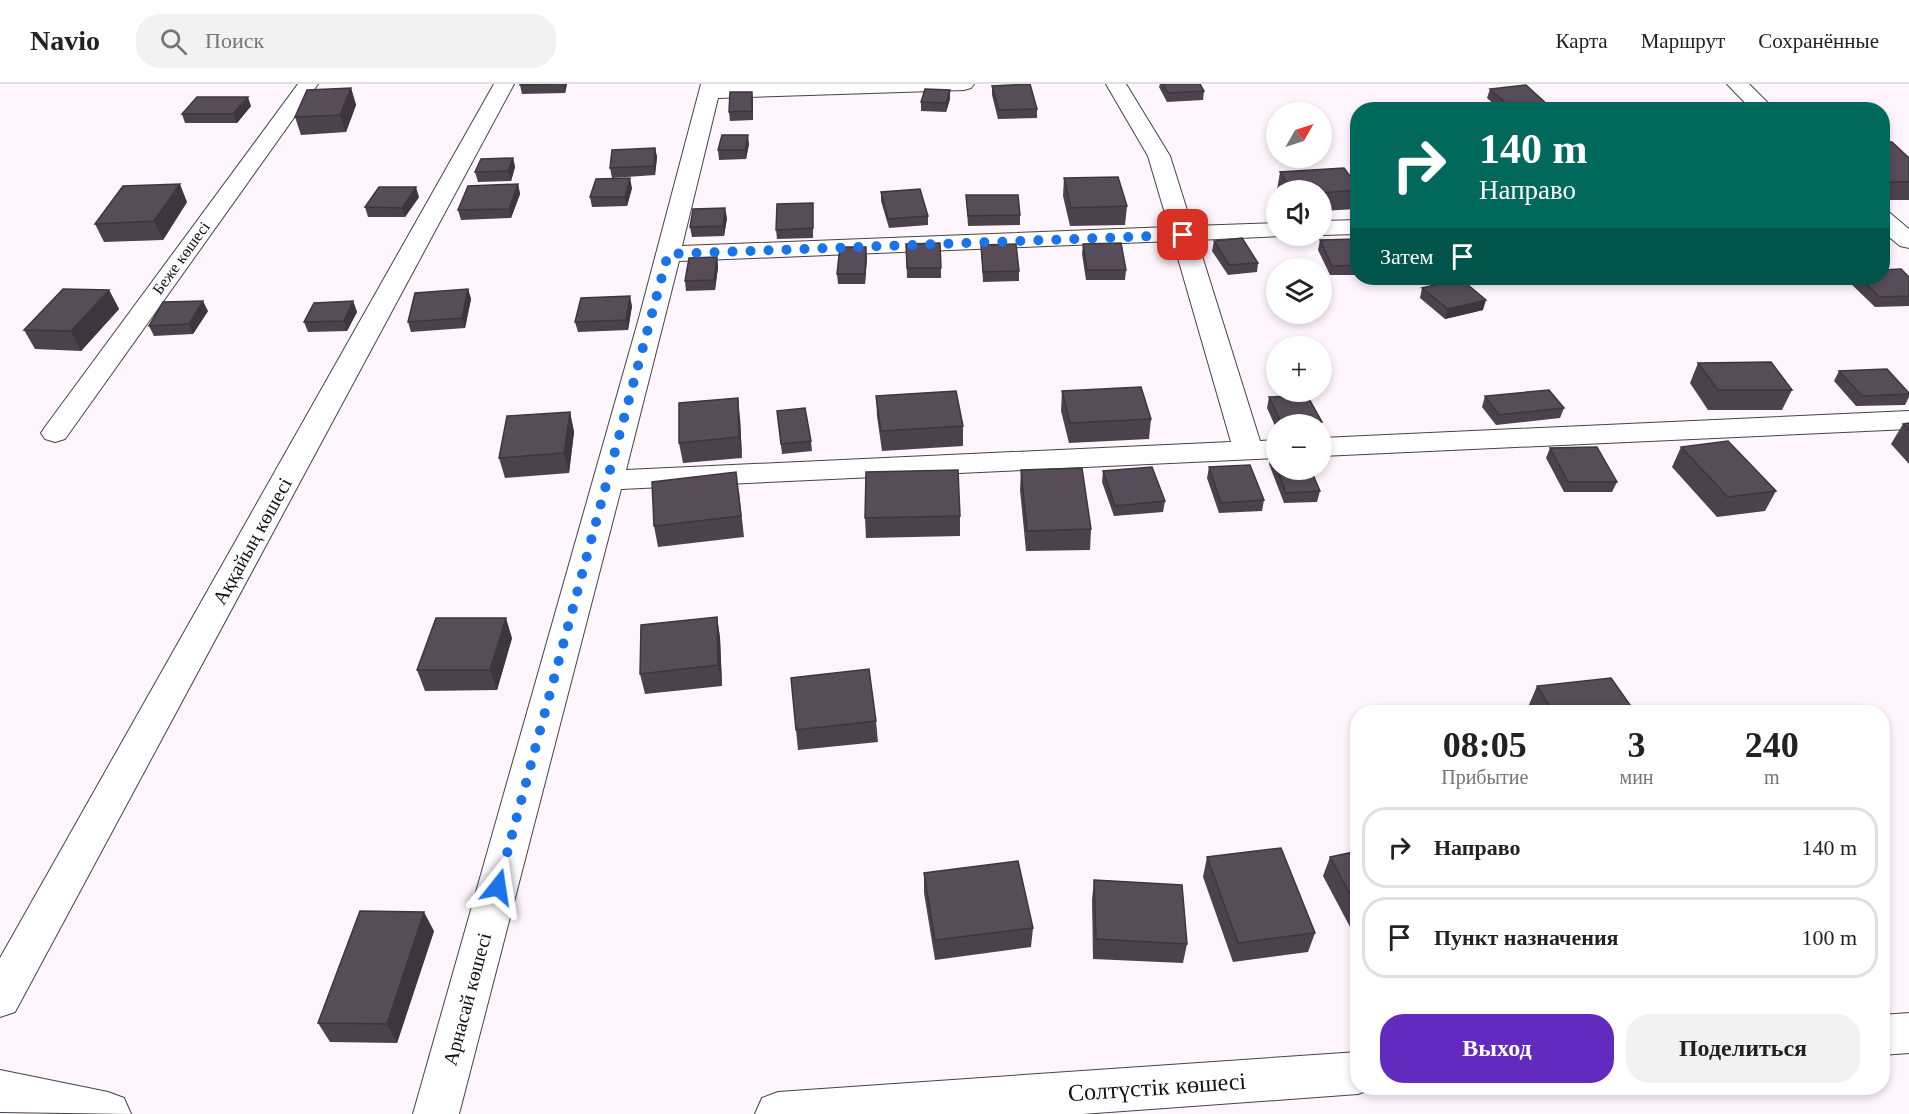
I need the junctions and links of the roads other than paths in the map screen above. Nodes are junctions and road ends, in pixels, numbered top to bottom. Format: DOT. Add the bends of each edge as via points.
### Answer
graph roads {
  1 [pos="308,84"];
  2 [pos="504,84"];
  3 [pos="964,84"];
  4 [pos="1116,84"];
  5 [pos="1737,84"];
  6 [pos="710,88"];
  7 [pos="1756,102"];
  8 [pos="1350,226"];
  9 [pos="1890,226"];
  10 [pos="1332,227"];
  11 [pos="1266,231"];
  12 [pos="1183,235"];
  13 [pos="1909,241"];
  14 [pos="668,254"];
  15 [pos="1909,420"];
  16 [pos="55,433"];
  17 [pos="1332,447"];
  18 [pos="1262,450"];
  19 [pos="609,480"];
  20 [pos="0,998"];
  21 [pos="1909,1034"];
  22 [pos="1890,1035"];
  23 [pos="1350,1074"];
  24 [pos="0,1091"];
  25 [pos="108,1114"];
  26 [pos="436,1114"];
  27 [pos="778,1114"];
  1 -- 16 [label="street, Беже көшесі"];
  2 -- 20 [label="street, Аққайың көшесі"];
  3 -- 6 [label="street"];
  4 -- 12 [label="street" via="1159,156"];
  5 -- 7 [label="street"];
  6 -- 14 [label="street, Арнасай көшесі"];
  8 -- 10 [label="street"];
  9 -- 13 [label="street"];
  11 -- 12 [label="street"];
  12 -- 14 [label="street"];
  12 -- 18 [label="street"];
  14 -- 19 [label="street, Арнасай көшесі"];
  15 -- 17 [label="street"];
  18 -- 19 [label="street"];
  19 -- 26 [label="street, Арнасай көшесі"];
  21 -- 22 [label="street"];
  23 -- 27 [label="street, Солтүстік көшесі"];
  24 -- 25 [label="street"];
}
